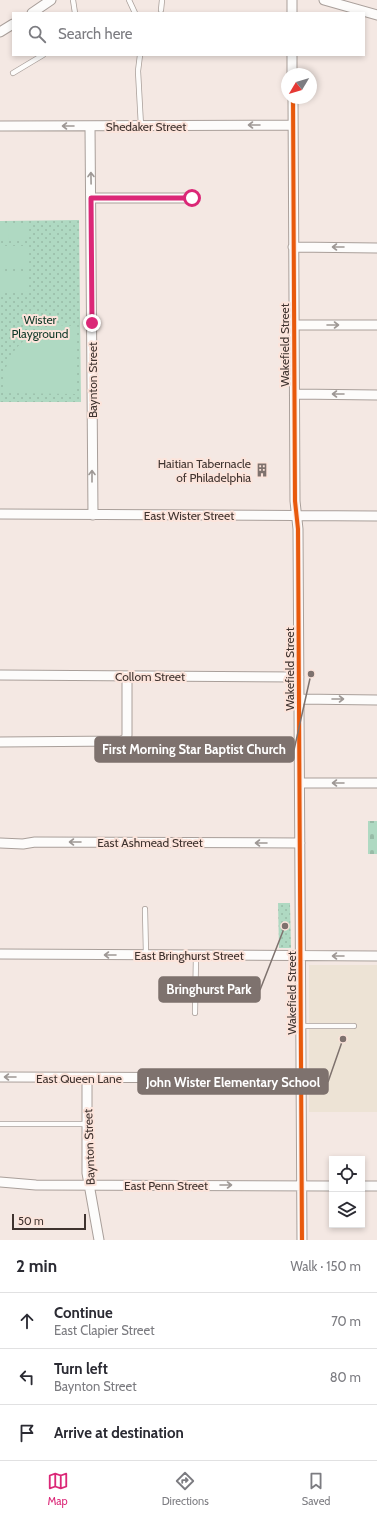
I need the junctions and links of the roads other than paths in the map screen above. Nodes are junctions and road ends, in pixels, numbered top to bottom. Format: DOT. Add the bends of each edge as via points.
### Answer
graph roads {
  1 [pos="51,0"];
  2 [pos="73,0"];
  3 [pos="129,0"];
  4 [pos="162,0"];
  5 [pos="292,0"];
  6 [pos="324,0"];
  7 [pos="161,10"];
  8 [pos="33,12"];
  9 [pos="75,12"];
  10 [pos="135,12"];
  11 [pos="292,12"];
  12 [pos="377,15"];
  13 [pos="12,25"];
  14 [pos="0,32"];
  15 [pos="41,56"];
  16 [pos="140,56"];
  17 [pos="292,56"];
  18 [pos="292,68"];
  19 [pos="13,73"];
  20 [pos="293,104"];
  21 [pos="293,125"];
  22 [pos="0,126"];
  23 [pos="90,126"];
  24 [pos="141,126"];
  25 [pos="91,198"];
  26 [pos="192,198"];
  27 [pos="293,248"];
  28 [pos="377,248"];
  29 [pos="294,324"];
  30 [pos="377,325"];
  31 [pos="295,394"];
  32 [pos="377,395"];
  33 [pos="0,514"];
  34 [pos="92,515"];
  35 [pos="296,515"];
  36 [pos="377,516"];
  37 [pos="0,675"];
  38 [pos="127,676"];
  39 [pos="299,677"];
  40 [pos="299,699"];
  41 [pos="377,700"];
  42 [pos="0,742"];
  43 [pos="300,783"];
  44 [pos="377,783"];
  45 [pos="0,843"];
  46 [pos="300,843"];
  47 [pos="145,909"];
  48 [pos="0,954"];
  49 [pos="146,955"];
  50 [pos="196,955"];
  51 [pos="300,956"];
  52 [pos="377,956"];
  53 [pos="195,1013"];
  54 [pos="301,1026"];
  55 [pos="354,1026"];
  56 [pos="0,1077"];
  57 [pos="87,1078"];
  58 [pos="301,1078"];
  59 [pos="0,1124"];
  60 [pos="87,1124"];
  61 [pos="0,1182"];
  62 [pos="89,1185"];
  63 [pos="302,1185"];
  64 [pos="329,1186"];
  65 [pos="365,1186"];
  66 [pos="377,1186"];
  67 [pos="97,1239"];
  68 [pos="302,1240"];
  1 -- 8 [label="street"];
  2 -- 9 [label="lane"];
  3 -- 10 [label="lane"];
  4 -- 7 [label="lane"];
  5 -- 11 [label="street"];
  6 -- 12 [label="street"];
  13 -- 14 [label="street"];
  15 -- 19 [label="lane"];
  16 -- 24 [label="lane" via="138,70"];
  17 -- 18 [label="street"];
  20 -- 21 [label="street, Wakefield Street"];
  21 -- 24 [label="street, Shedaker Street, one-way"];
  21 -- 27 [label="street, Wakefield Street"];
  23 -- 22 [label="street, Shedaker Street, one-way"];
  23 -- 24 [label="street, Shedaker Street"];
  25 -- 23 [label="street, Baynton Street, one-way"];
  25 -- 26 [label="street"];
  34 -- 25 [label="street, Baynton Street, one-way"];
  28 -- 27 [label="street, one-way"];
  27 -- 29 [label="street, Wakefield Street"];
  29 -- 30 [label="street, one-way"];
  29 -- 31 [label="street, Wakefield Street"];
  32 -- 31 [label="street, one-way"];
  31 -- 35 [label="street, Wakefield Street"];
  33 -- 34 [label="street, East Wister Street"];
  34 -- 35 [label="street, East Wister Street"];
  35 -- 36 [label="street, East Wister Street"];
  35 -- 39 [label="street, Wakefield Street"];
  37 -- 38 [label="street, Collom Street"];
  38 -- 39 [label="street, Collom Street"];
  38 -- 42 [label="street" via="126,739"];
  39 -- 40 [label="street, Wakefield Street"];
  40 -- 41 [label="street, one-way"];
  40 -- 43 [label="street, Wakefield Street"];
  44 -- 43 [label="street, one-way"];
  43 -- 46 [label="street, Wakefield Street"];
  46 -- 45 [label="street, East Ashmead Street, one-way"];
  46 -- 51 [label="street, Wakefield Street"];
  47 -- 49 [label="lane"];
  49 -- 48 [label="street, East Bringhurst Street, one-way"];
  49 -- 50 [label="street, East Bringhurst Street"];
  50 -- 51 [label="street, East Bringhurst Street"];
  50 -- 53 [label="lane"];
  52 -- 51 [label="street, East Bringhurst Street, one-way"];
  51 -- 54 [label="street, Wakefield Street"];
  54 -- 55 [label="lane"];
  54 -- 58 [label="street, Wakefield Street"];
  57 -- 56 [label="street, East Queen Lane, one-way"];
  57 -- 58 [label="street, East Queen Lane"];
  57 -- 60 [label="street, Baynton Street"];
  58 -- 63 [label="street, Wakefield Street"];
  59 -- 60 [label="lane"];
  60 -- 62 [label="street, Baynton Street"];
  61 -- 62 [label="street, East Penn Street"];
  62 -- 63 [label="street, East Penn Street, one-way"];
  62 -- 67 [label="street, Baynton Street"];
  63 -- 64 [label="street, East Penn Street"];
  63 -- 68 [label="street, Wakefield Street"];
  65 -- 66 [label="street"];
}
